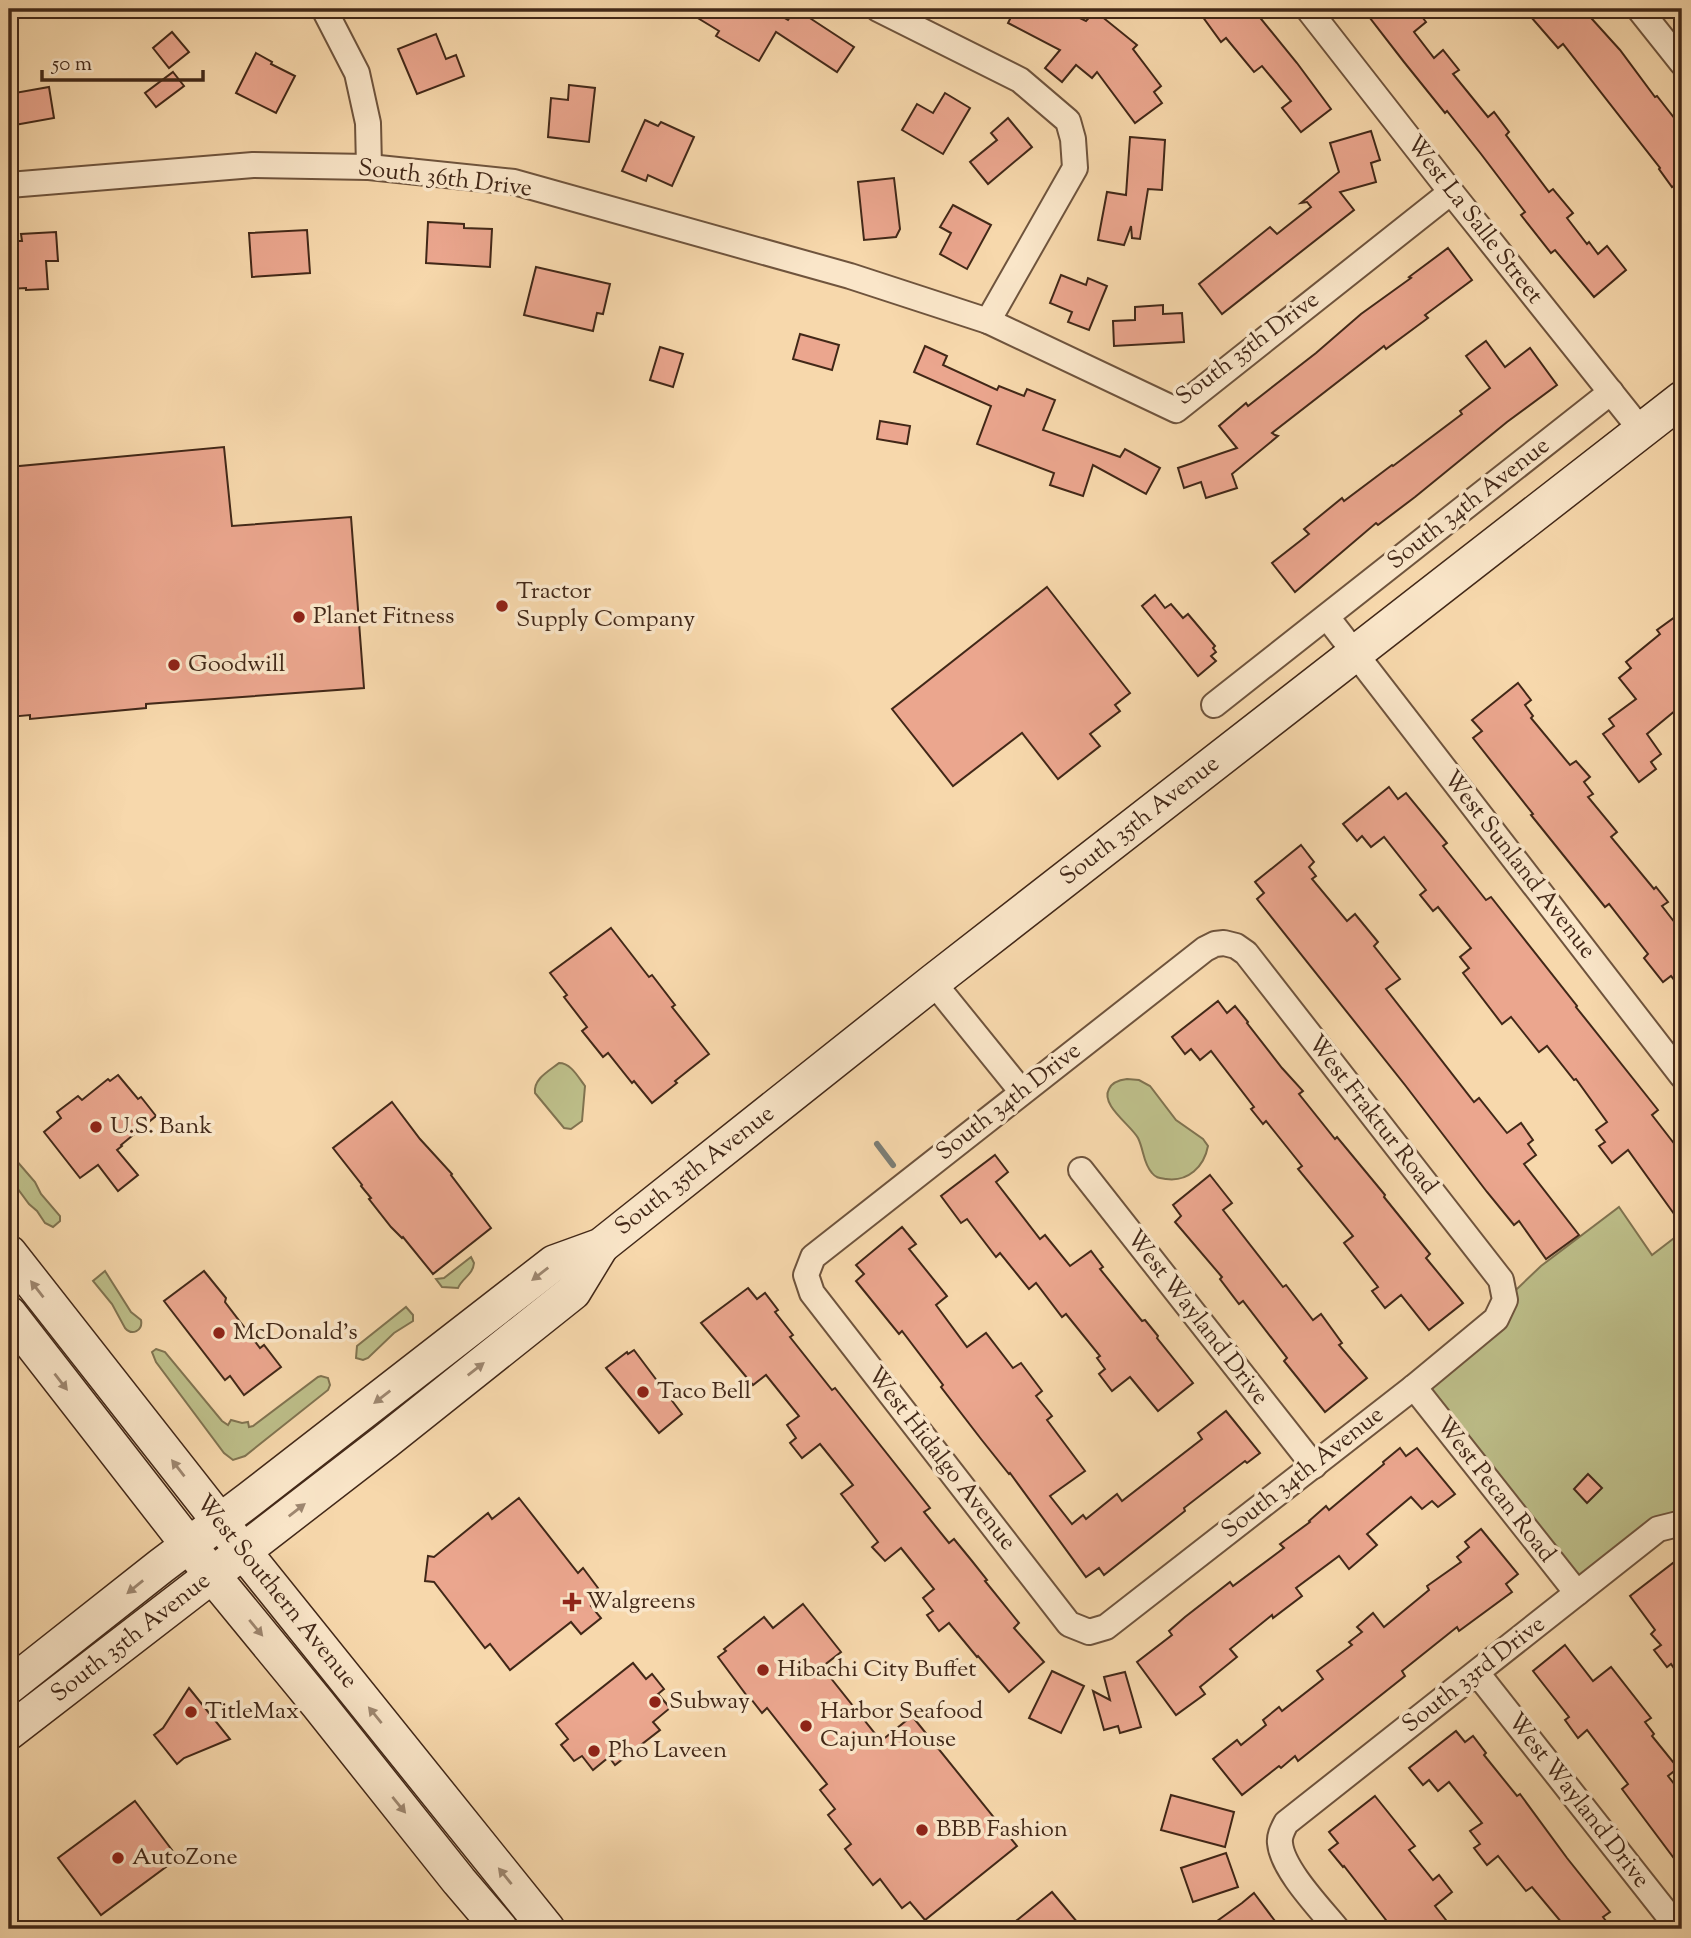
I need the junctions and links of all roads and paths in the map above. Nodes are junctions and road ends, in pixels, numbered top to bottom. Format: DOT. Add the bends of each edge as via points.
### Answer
graph roads {
  1 [pos="324,9"];
  2 [pos="878,9"];
  3 [pos="1308,9"];
  4 [pos="1639,9"];
  5 [pos="1682,63"];
  6 [pos="369,167"];
  7 [pos="9,185"];
  8 [pos="1451,191"];
  9 [pos="988,321"];
  10 [pos="1611,392"];
  11 [pos="1682,399"];
  12 [pos="1641,430"];
  13 [pos="1327,617"];
  14 [pos="1355,653"];
  15 [pos="1214,705"];
  16 [pos="1224,943"];
  17 [pos="933,982"];
  18 [pos="1682,1076"];
  19 [pos="1022,1092"];
  20 [pos="1081,1170"];
  21 [pos="601,1246"];
  22 [pos="9,1253"];
  23 [pos="806,1275"];
  24 [pos="1505,1300"];
  25 [pos="9,1314"];
  26 [pos="1414,1387"];
  27 [pos="1314,1466"];
  28 [pos="220,1522"];
  29 [pos="1682,1523"];
  30 [pos="189,1545"];
  31 [pos="243,1551"];
  32 [pos="212,1575"];
  33 [pos="1577,1593"];
  34 [pos="1088,1632"];
  35 [pos="1477,1673"];
  36 [pos="9,1686"];
  37 [pos="9,1732"];
  38 [pos="500,1929"];
  39 [pos="547,1929"];
  40 [pos="1337,1929"];
  41 [pos="1679,1929"];
  1 -- 6 [label="street" via="357,73 369,123"];
  2 -- 9 [label="street" via="1020,80 1068,121 1074,168"];
  3 -- 8 [label="street, West La Salle Street"];
  4 -- 5 [label="street"];
  6 -- 7 [label="street, South 36th Drive" via="253,165"];
  6 -- 9 [label="street, South 36th Drive" via="514,182 850,276"];
  8 -- 9 [label="street, South 35th Drive" via="1177,410"];
  8 -- 10 [label="street, West La Salle Street"];
  10 -- 12 [label="street, West La Salle Street"];
  10 -- 13 [label="street, South 34th Avenue"];
  11 -- 12 [label="main road, South 35th Avenue"];
  12 -- 14 [label="main road, South 35th Avenue"];
  13 -- 14 [label="street"];
  13 -- 15 [label="street, South 34th Avenue"];
  14 -- 17 [label="main road, South 35th Avenue"];
  14 -- 18 [label="street, West Sunland Avenue"];
  16 -- 19 [label="street, South 34th Drive" via="1205,949"];
  16 -- 24 [label="street, West Fraktur Road" via="1246,953 1501,1280"];
  17 -- 19 [label="street"];
  17 -- 21 [label="main road, South 35th Avenue"];
  19 -- 23 [label="street, South 34th Drive" via="813,1257"];
  20 -- 27 [label="street, West Wayland Drive"];
  21 -- 28 [label="main road, South 35th Avenue, one-way" via="555,1263"];
  31 -- 21 [label="main road, South 35th Avenue, one-way" via="573,1292"];
  28 -- 22 [label="main road, West Southern Avenue, one-way"];
  23 -- 34 [label="street, West Hidalgo Avenue" via="812,1293 1069,1624"];
  24 -- 26 [label="street, South 34th Avenue" via="1496,1319"];
  25 -- 30 [label="main road, West Southern Avenue, one-way"];
  26 -- 27 [label="street, South 34th Avenue"];
  26 -- 33 [label="street, West Pecan Road"];
  27 -- 34 [label="street, South 34th Avenue" via="1106,1626"];
  28 -- 30 [label="main road, South 35th Avenue"];
  28 -- 31 [label="main road, West Southern Avenue"];
  29 -- 33 [label="street, South 33rd Drive" via="1658,1529"];
  30 -- 32 [label="main road, West Southern Avenue"];
  30 -- 36 [label="main road, South 35th Avenue, one-way"];
  31 -- 32 [label="main road, South 35th Avenue"];
  39 -- 31 [label="main road, West Southern Avenue, one-way"];
  32 -- 37 [label="main road, South 35th Avenue"];
  32 -- 38 [label="main road, West Southern Avenue, one-way"];
  33 -- 35 [label="street, South 33rd Drive"];
  35 -- 40 [label="street, South 33rd Drive" via="1286,1823 1279,1841 1282,1855"];
  35 -- 41 [label="street, West Wayland Drive"];
}
